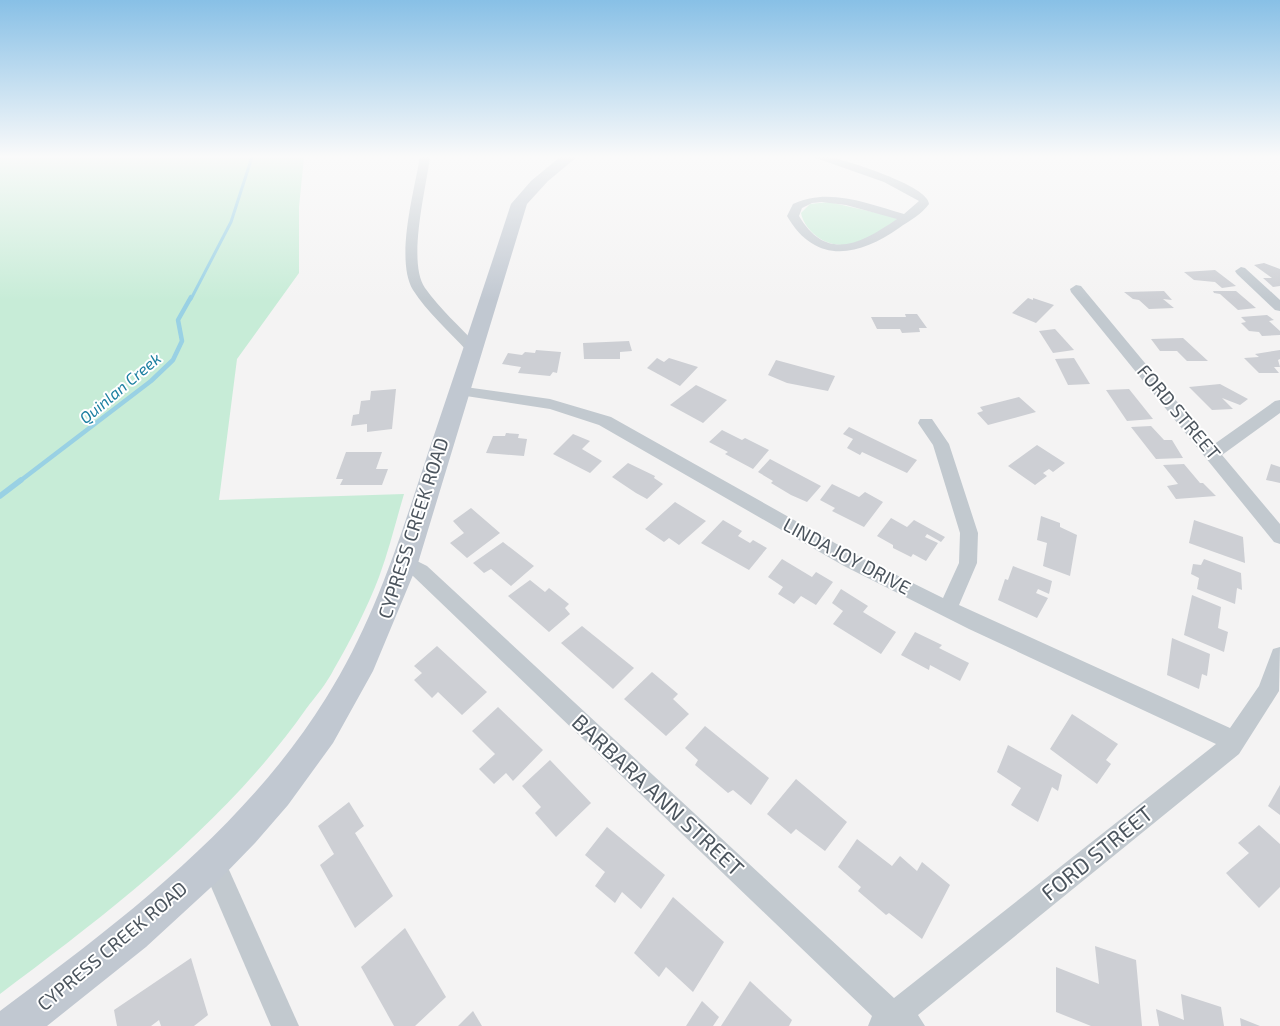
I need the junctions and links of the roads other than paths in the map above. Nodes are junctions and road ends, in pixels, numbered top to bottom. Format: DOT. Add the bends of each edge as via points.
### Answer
graph roads {
  1 [pos="418,205"];
  2 [pos="519,205"];
  3 [pos="801,205"];
  4 [pos="858,205"];
  5 [pos="923,205"];
  6 [pos="906,218"];
  7 [pos="1241,271"];
  8 [pos="1076,289"];
  9 [pos="1280,307"];
  10 [pos="472,348"];
  11 [pos="458,391"];
  12 [pos="1280,405"];
  13 [pos="926,424"];
  14 [pos="1213,453"];
  15 [pos="1280,537"];
  16 [pos="405,563"];
  17 [pos="948,609"];
  18 [pos="1280,656"];
  19 [pos="1234,741"];
  20 [pos="212,861"];
  21 [pos="896,1023"];
  22 [pos="14,1026"];
  23 [pos="285,1026"];
  1 -- 10 [label="street" via="410,256 412,273 419,289"];
  2 -- 10 [label="main road, CYPRESS CREEK ROAD"];
  3 -- 6 [label="street" via="797,206 793,216 797,224 814,239 845,250 868,243"];
  4 -- 6 [label="street"];
  5 -- 6 [label="street"];
  7 -- 9 [label="street"];
  8 -- 14 [label="street, FORD STREET"];
  10 -- 11 [label="main road, CYPRESS CREEK ROAD"];
  11 -- 16 [label="main road, CYPRESS CREEK ROAD"];
  11 -- 17 [label="street, LINDA JOY DRIVE" via="539,400 605,421 851,561"];
  12 -- 14 [label="street"];
  13 -- 17 [label="street" via="941,444 970,533 968,563"];
  14 -- 15 [label="street, FORD STREET"];
  16 -- 20 [label="main road, CYPRESS CREEK ROAD" via="386,614 366,654 307,753 270,800"];
  16 -- 21 [label="street, BARBARA ANN STREET" via="420,571"];
  17 -- 19 [label="street, LINDA JOY DRIVE"];
  18 -- 19 [label="street, FORD STREET" via="1268,691"];
  19 -- 21 [label="street, FORD STREET"];
  20 -- 22 [label="main road, CYPRESS CREEK ROAD" via="161,911"];
  20 -- 23 [label="street"];
}
